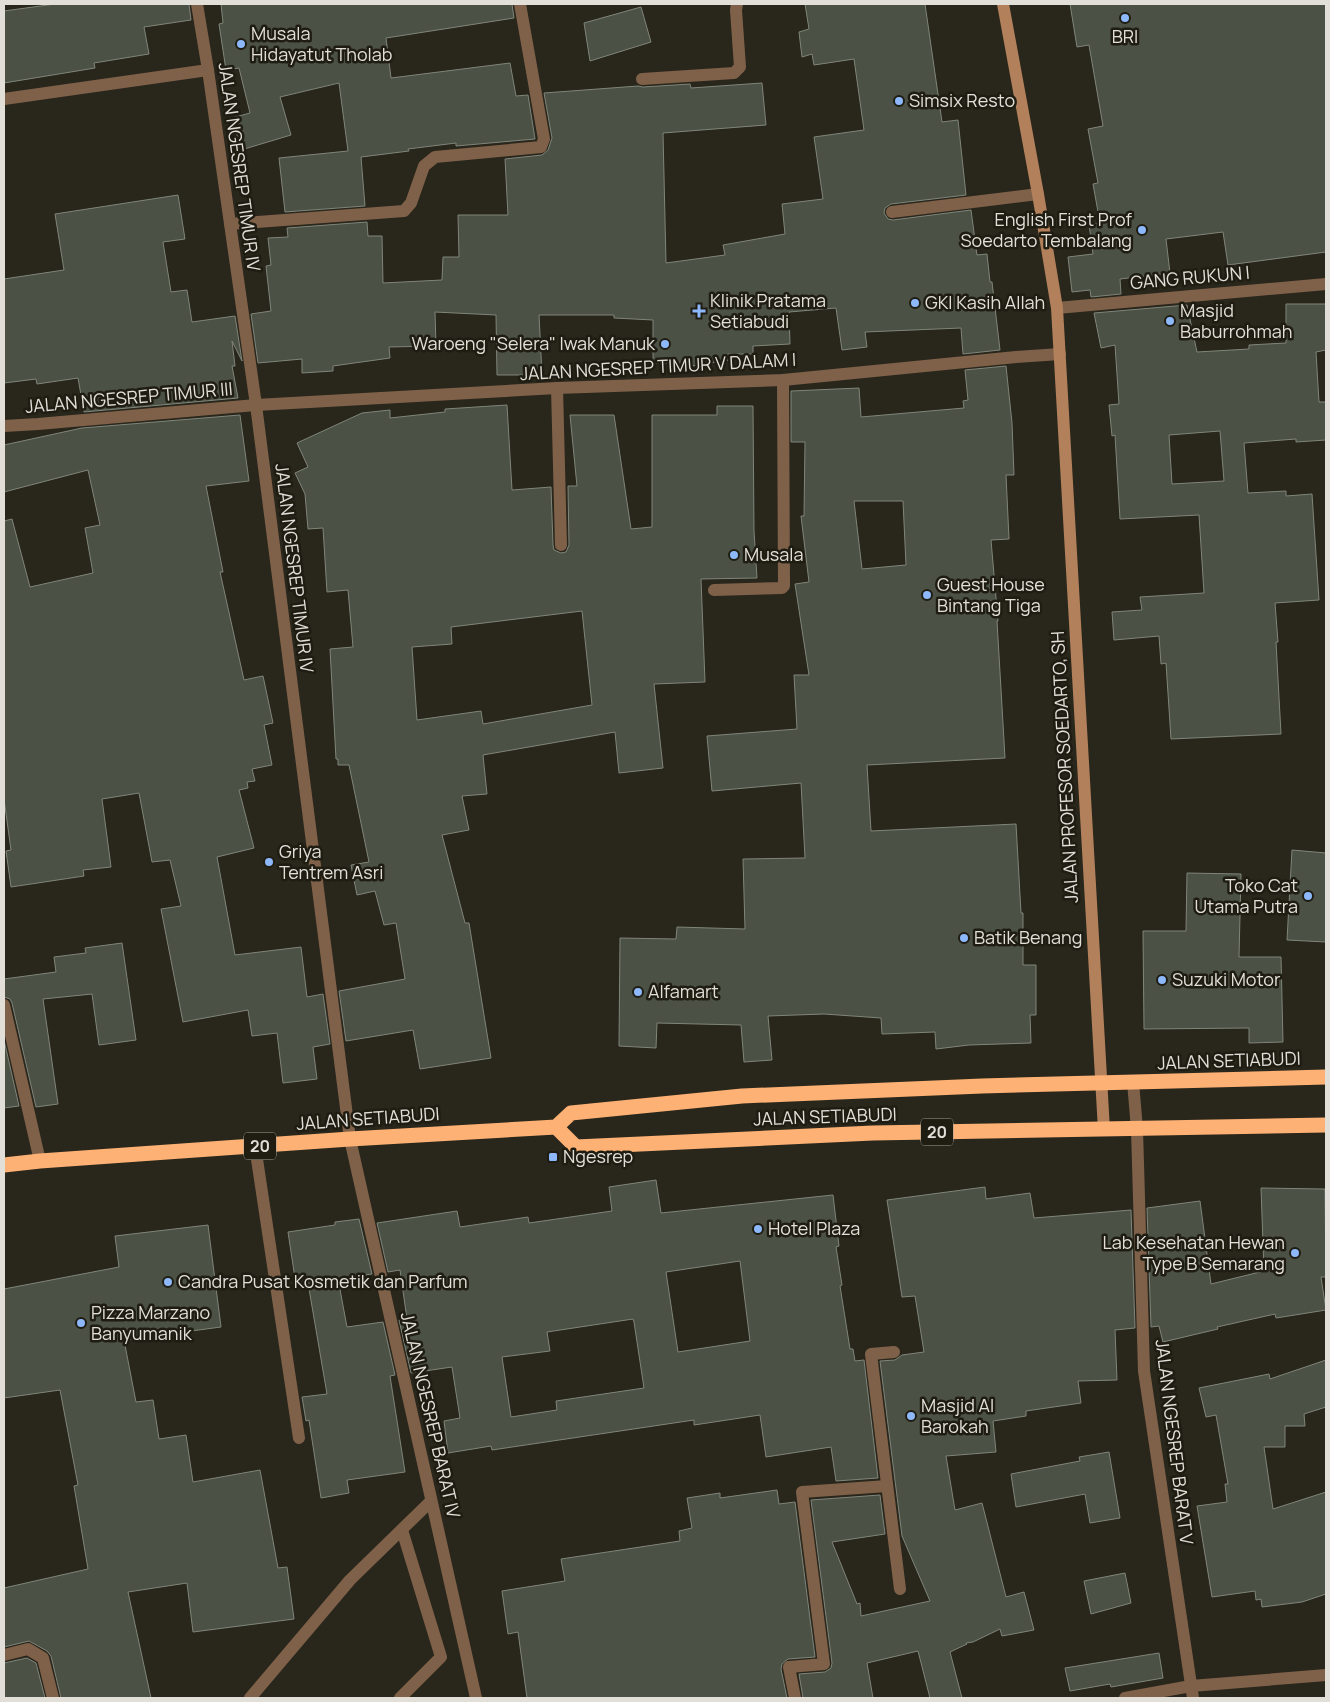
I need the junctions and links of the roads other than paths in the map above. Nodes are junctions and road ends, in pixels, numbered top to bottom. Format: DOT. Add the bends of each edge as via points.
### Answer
graph roads {
  1 [pos="197,4"];
  2 [pos="520,4"];
  3 [pos="737,4"];
  4 [pos="1004,4"];
  5 [pos="208,70"];
  6 [pos="642,79"];
  7 [pos="4,99"];
  8 [pos="1038,194"];
  9 [pos="892,212"];
  10 [pos="230,224"];
  11 [pos="1326,284"];
  12 [pos="1057,308"];
  13 [pos="1060,354"];
  14 [pos="783,380"];
  15 [pos="557,388"];
  16 [pos="256,405"];
  17 [pos="4,426"];
  18 [pos="561,545"];
  19 [pos="714,590"];
  20 [pos="4,1006"];
  21 [pos="1326,1077"];
  22 [pos="1133,1082"];
  23 [pos="1101,1083"];
  24 [pos="1326,1125"];
  25 [pos="556,1127"];
  26 [pos="1137,1129"];
  27 [pos="1104,1130"];
  28 [pos="350,1138"];
  29 [pos="255,1146"];
  30 [pos="40,1161"];
  31 [pos="4,1165"];
  32 [pos="894,1352"];
  33 [pos="299,1438"];
  34 [pos="887,1486"];
  35 [pos="431,1501"];
  36 [pos="402,1530"];
  37 [pos="900,1589"];
  38 [pos="4,1654"];
  39 [pos="1326,1675"];
  40 [pos="1192,1692"];
  41 [pos="53,1698"];
  42 [pos="250,1698"];
  43 [pos="400,1698"];
  44 [pos="476,1698"];
  45 [pos="795,1698"];
  46 [pos="1125,1698"];
  1 -- 5 [label="street, JALAN NGESREP TIMUR IV"];
  2 -- 10 [label="street" via="544,139 540,147 435,157 424,166 412,203 404,211"];
  3 -- 6 [label="street" via="740,68 734,73"];
  4 -- 8 [label="main road, JALAN PROFESOR SOEDARTO, SH"];
  5 -- 7 [label="street"];
  5 -- 10 [label="street, JALAN NGESREP TIMUR IV"];
  8 -- 9 [label="street"];
  8 -- 12 [label="main road, JALAN PROFESOR SOEDARTO, SH"];
  10 -- 16 [label="street, JALAN NGESREP TIMUR IV"];
  11 -- 12 [label="street, GANG RUKUN I"];
  12 -- 13 [label="main road, JALAN PROFESOR SOEDARTO, SH"];
  13 -- 14 [label="street, JALAN NGESREP TIMUR V DALAM I"];
  13 -- 23 [label="main road, JALAN PROFESOR SOEDARTO, SH"];
  14 -- 15 [label="street, JALAN NGESREP TIMUR V DALAM I"];
  14 -- 19 [label="street" via="784,586"];
  15 -- 16 [label="street, JALAN NGESREP TIMUR V DALAM I"];
  15 -- 18 [label="street"];
  16 -- 17 [label="street, JALAN NGESREP TIMUR III"];
  16 -- 28 [label="street, JALAN NGESREP TIMUR IV"];
  20 -- 30 [label="street"];
  21 -- 22 [label="highway, JALAN SETIABUDI"];
  22 -- 23 [label="highway, JALAN SETIABUDI"];
  22 -- 26 [label="street, JALAN SETIABUDI"];
  23 -- 25 [label="highway, JALAN SETIABUDI" via="742,1096 571,1113"];
  23 -- 27 [label="main road"];
  24 -- 26 [label="highway, JALAN SETIABUDI / 20"];
  25 -- 27 [label="highway, JALAN SETIABUDI / 20" via="576,1147 873,1133"];
  25 -- 28 [label="highway, JALAN SETIABUDI / 20"];
  26 -- 27 [label="highway, JALAN SETIABUDI / 20"];
  26 -- 40 [label="street, JALAN NGESREP BARAT V" via="1144,1371"];
  28 -- 29 [label="highway, JALAN SETIABUDI / 20"];
  28 -- 35 [label="street, JALAN NGESREP BARAT IV"];
  29 -- 30 [label="highway, JALAN SETIABUDI / 20"];
  29 -- 33 [label="street"];
  30 -- 31 [label="highway, JALAN SETIABUDI / 20"];
  32 -- 34 [label="street" via="871,1354"];
  34 -- 37 [label="street"];
  34 -- 45 [label="street" via="802,1492 824,1664 789,1668"];
  35 -- 36 [label="street"];
  35 -- 44 [label="street, JALAN NGESREP BARAT IV"];
  36 -- 42 [label="street" via="350,1580"];
  36 -- 43 [label="street" via="441,1657"];
  38 -- 41 [label="street" via="28,1649 43,1658"];
  39 -- 40 [label="street"];
  40 -- 46 [label="street"];
}
